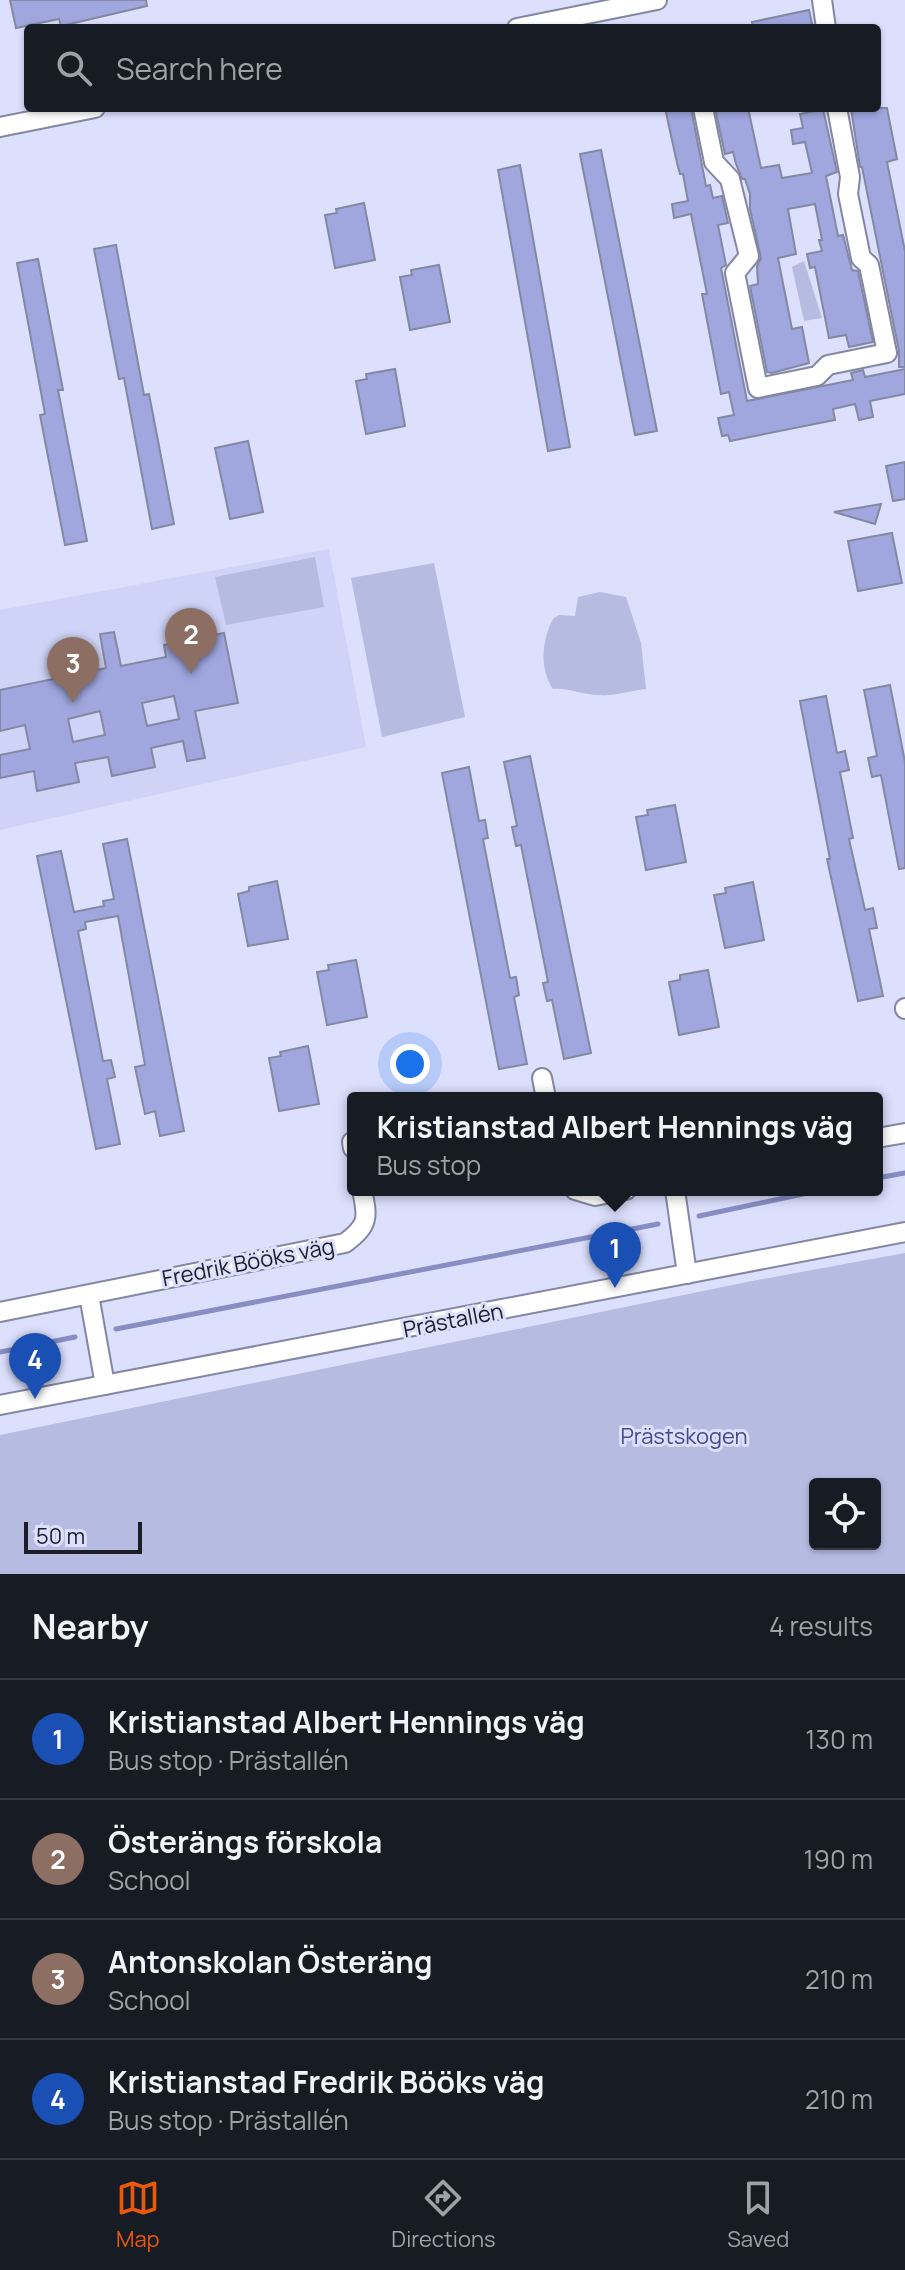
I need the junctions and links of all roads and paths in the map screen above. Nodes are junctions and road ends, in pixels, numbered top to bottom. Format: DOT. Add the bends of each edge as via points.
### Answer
graph roads {
  1 [pos="657,0"];
  2 [pos="822,0"];
  3 [pos="537,24"];
  4 [pos="825,24"];
  5 [pos="75,112"];
  6 [pos="704,112"];
  7 [pos="838,112"];
  8 [pos="0,127"];
  9 [pos="542,1078"];
  10 [pos="545,1092"];
  11 [pos="905,1133"];
  12 [pos="883,1137"];
  13 [pos="363,1196"];
  14 [pos="676,1196"];
  15 [pos="905,1232"];
  16 [pos="687,1274"];
  17 [pos="89,1295"];
  18 [pos="0,1312"];
  19 [pos="105,1385"];
  20 [pos="0,1405"];
  1 -- 3 [label="street"];
  2 -- 4 [label="street"];
  5 -- 8 [label="street"];
  6 -- 7 [label="street" via="714,162 730,179 749,256 735,273 758,388 887,353 869,265 861,258"];
  9 -- 10 [label="street"];
  11 -- 12 [label="street"];
  13 -- 17 [label="street, Fredrik Bööks väg" via="364,1225 345,1243"];
  14 -- 16 [label="street"];
  15 -- 16 [label="street, Prästallén"];
  16 -- 19 [label="street, Prästallén"];
  17 -- 18 [label="street, Fredrik Bööks väg"];
  17 -- 19 [label="street"];
  19 -- 20 [label="street, Prästallén"];
}
